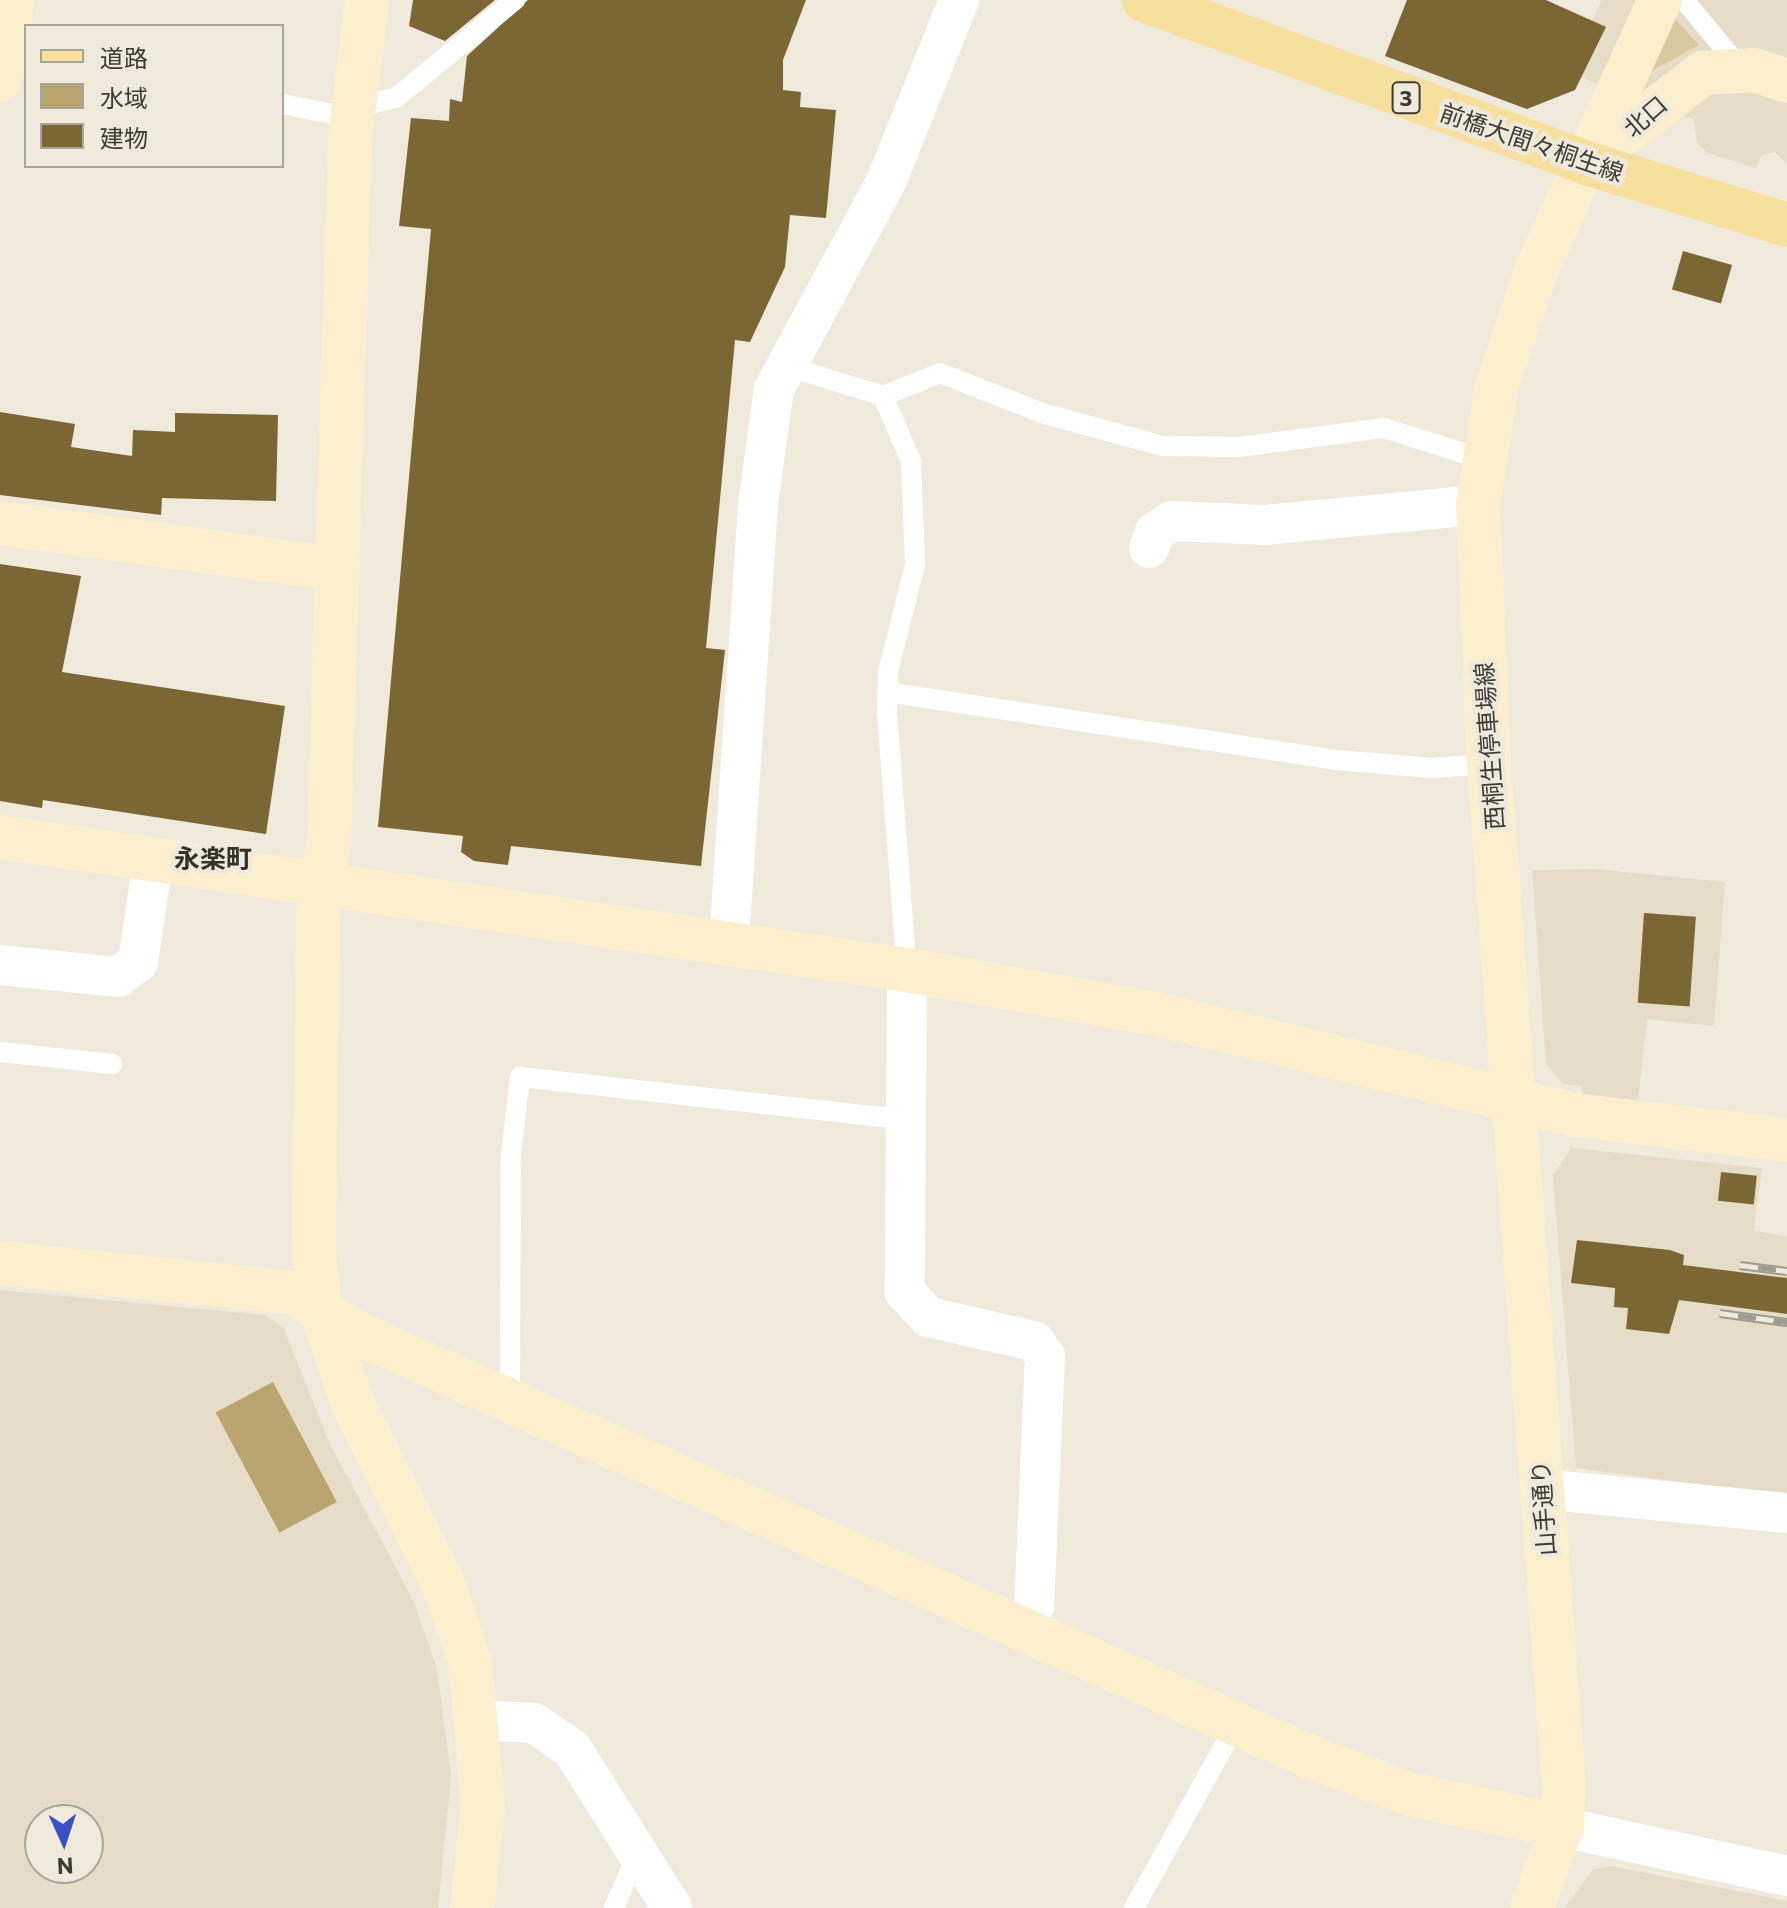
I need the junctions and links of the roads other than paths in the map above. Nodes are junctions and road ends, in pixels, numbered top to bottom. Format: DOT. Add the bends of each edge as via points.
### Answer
graph roads {
  1 [pos="367,0"];
  2 [pos="515,0"];
  3 [pos="959,0"];
  4 [pos="1144,0"];
  5 [pos="1660,0"];
  6 [pos="1684,0"];
  7 [pos="16,19"];
  8 [pos="1741,69"];
  9 [pos="0,79"];
  10 [pos="1787,81"];
  11 [pos="284,104"];
  12 [pos="351,112"];
  13 [pos="1586,163"];
  14 [pos="1787,225"];
  15 [pos="783,365"];
  16 [pos="883,396"];
  17 [pos="1482,459"];
  18 [pos="1478,505"];
  19 [pos="0,523"];
  20 [pos="1149,548"];
  21 [pos="336,569"];
  22 [pos="887,692"];
  23 [pos="1489,764"];
  24 [pos="0,837"];
  25 [pos="153,861"];
  26 [pos="322,884"];
  27 [pos="729,942"];
  28 [pos="0,965"];
  29 [pos="907,970"];
  30 [pos="0,1052"];
  31 [pos="112,1064"];
  32 [pos="1516,1104"];
  33 [pos="907,1120"];
  34 [pos="1772,1138"];
  35 [pos="0,1263"];
  36 [pos="320,1307"];
  37 [pos="510,1402"];
  38 [pos="1541,1489"];
  39 [pos="1787,1513"];
  40 [pos="1024,1630"];
  41 [pos="480,1720"];
  42 [pos="1236,1725"];
  43 [pos="1562,1827"];
  44 [pos="638,1853"];
  45 [pos="1787,1876"];
  46 [pos="472,1908"];
  47 [pos="614,1908"];
  48 [pos="672,1908"];
  49 [pos="1134,1908"];
  50 [pos="1532,1908"];
  1 -- 12 [label="street"];
  2 -- 12 [label="lane" via="427,78"];
  3 -- 15 [label="street" via="886,182"];
  4 -- 13 [label="main road, 前橋大間々桐生線 / 3"];
  5 -- 13 [label="street, 北口 / 北口"];
  6 -- 8 [label="lane"];
  7 -- 9 [label="street"];
  8 -- 10 [label="street, 北口 / 北口"];
  8 -- 13 [label="street, 北口 / 北口" via="1683,83"];
  11 -- 12 [label="lane"];
  12 -- 21 [label="street"];
  13 -- 14 [label="main road, 前橋大間々桐生線 / 3"];
  13 -- 17 [label="street, 西桐生停車場線" via="1536,271"];
  15 -- 16 [label="lane"];
  15 -- 27 [label="street" via="768,414 758,504"];
  16 -- 17 [label="lane" via="940,373 1042,413 1163,446 1239,447 1384,428"];
  16 -- 22 [label="lane" via="911,461 915,565"];
  17 -- 18 [label="street, 西桐生停車場線"];
  18 -- 20 [label="street" via="1265,525 1172,521 1155,532"];
  18 -- 23 [label="street, 西桐生停車場線"];
  19 -- 21 [label="street"];
  21 -- 26 [label="street"];
  22 -- 23 [label="lane" via="1337,760 1431,768"];
  22 -- 29 [label="lane"];
  23 -- 32 [label="street, 西桐生停車場線"];
  24 -- 25 [label="street"];
  25 -- 26 [label="street"];
  25 -- 28 [label="street" via="138,962 118,977"];
  26 -- 27 [label="street"];
  26 -- 36 [label="street" via="314,1253"];
  27 -- 29 [label="street"];
  29 -- 32 [label="street" via="1161,1015"];
  29 -- 33 [label="street"];
  30 -- 31 [label="lane"];
  32 -- 34 [label="street"];
  32 -- 38 [label="street, 山手通り"];
  33 -- 37 [label="lane" via="520,1077 511,1154"];
  33 -- 40 [label="street" via="909,1301 928,1317 1034,1341 1045,1356 1034,1605"];
  35 -- 36 [label="street" via="283,1291"];
  36 -- 37 [label="street" via="357,1333"];
  36 -- 41 [label="street" via="353,1404 453,1608"];
  37 -- 40 [label="street"];
  38 -- 39 [label="street"];
  38 -- 43 [label="street, 山手通り"];
  40 -- 42 [label="street"];
  41 -- 44 [label="street" via="534,1723 560,1737"];
  41 -- 46 [label="street" via="483,1806"];
  42 -- 43 [label="street" via="1410,1794"];
  42 -- 49 [label="lane"];
  43 -- 45 [label="street"];
  43 -- 50 [label="street, 山手通り"];
  44 -- 47 [label="lane"];
  44 -- 48 [label="street"];
}
